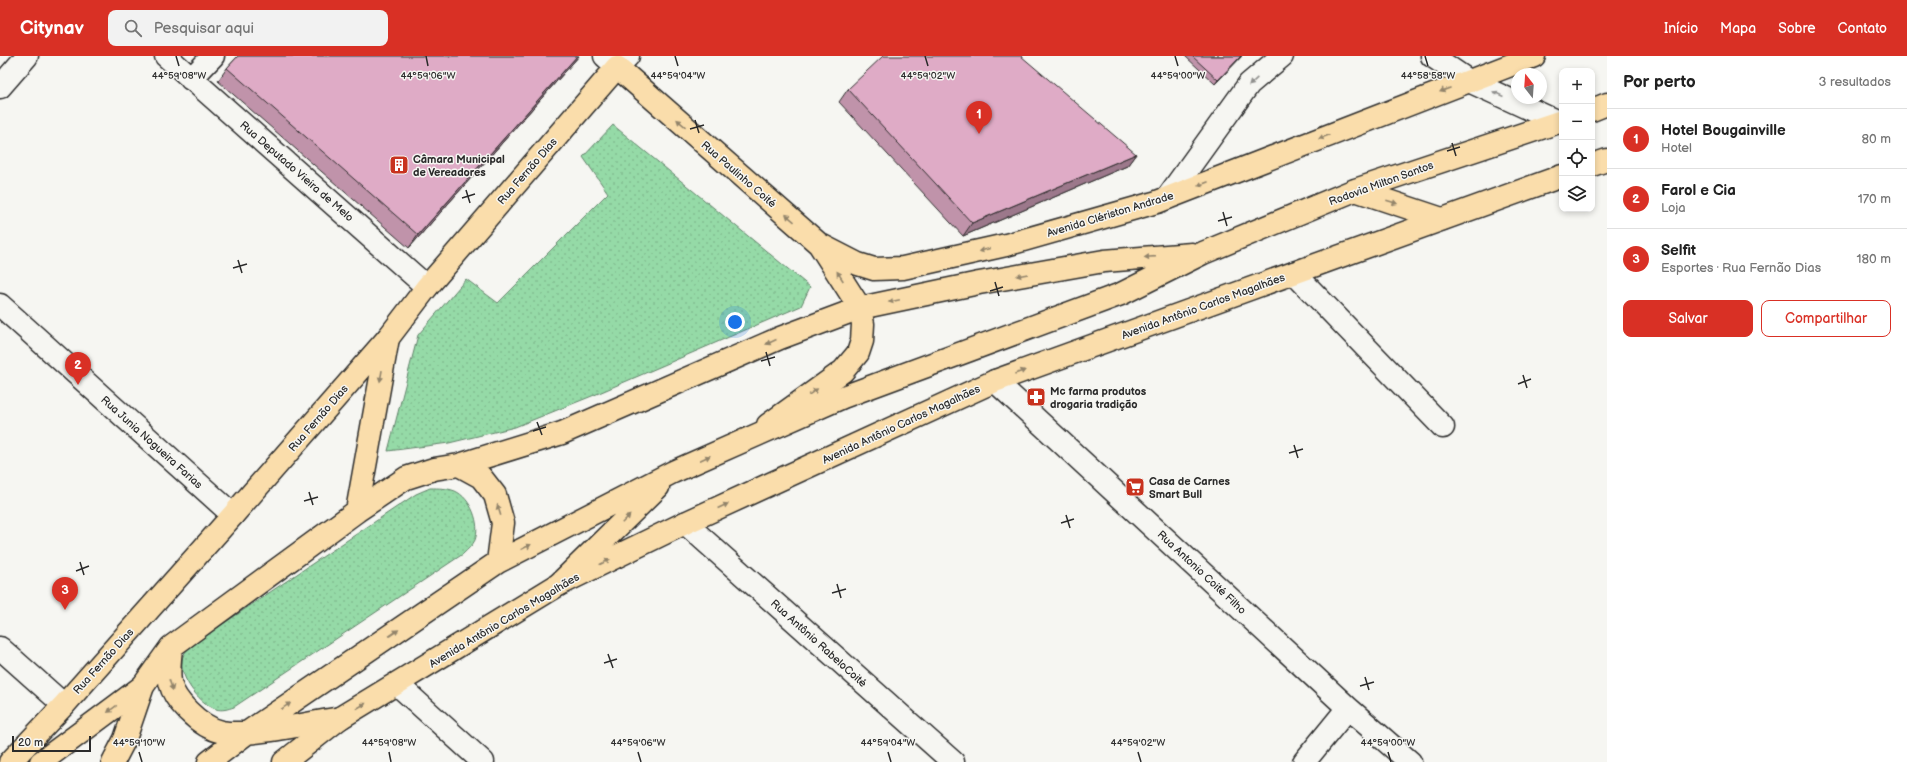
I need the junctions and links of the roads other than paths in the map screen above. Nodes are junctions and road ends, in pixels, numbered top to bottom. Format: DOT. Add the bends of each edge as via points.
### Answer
graph roads {
  1 [pos="27,56"];
  2 [pos="166,56"];
  3 [pos="213,56"];
  4 [pos="1282,56"];
  5 [pos="1432,56"];
  6 [pos="1534,56"];
  7 [pos="617,60"];
  8 [pos="191,79"];
  9 [pos="1469,81"];
  10 [pos="0,87"];
  11 [pos="1607,104"];
  12 [pos="1595,109"];
  13 [pos="1559,122"];
  14 [pos="1559,122"];
  15 [pos="1607,160"];
  16 [pos="1595,164"];
  17 [pos="1559,177"];
  18 [pos="1354,190"];
  19 [pos="1167,198"];
  20 [pos="1442,219"];
  21 [pos="819,244"];
  22 [pos="1203,253"];
  23 [pos="1294,273"];
  24 [pos="427,287"];
  25 [pos="0,305"];
  26 [pos="860,308"];
  27 [pos="388,338"];
  28 [pos="995,381"];
  29 [pos="1443,427"];
  30 [pos="747,439"];
  31 [pos="459,465"];
  32 [pos="673,472"];
  33 [pos="357,511"];
  34 [pos="233,515"];
  35 [pos="685,523"];
  36 [pos="498,562"];
  37 [pos="558,585"];
  38 [pos="171,647"];
  39 [pos="0,648"];
  40 [pos="397,684"];
  41 [pos="143,686"];
  42 [pos="64,705"];
  43 [pos="1348,708"];
  44 [pos="340,718"];
  45 [pos="248,732"];
  46 [pos="10,762"];
  47 [pos="41,762"];
  48 [pos="113,762"];
  49 [pos="209,762"];
  50 [pos="284,762"];
  51 [pos="482,762"];
  52 [pos="953,762"];
  53 [pos="1304,762"];
  54 [pos="1410,762"];
  1 -- 10 [label="street"];
  2 -- 8 [label="street, Rua Deputado Vieira de Melo"];
  3 -- 8 [label="street"];
  4 -- 19 [label="street, one-way" via="1249,84"];
  5 -- 9 [label="street"];
  6 -- 9 [label="main road, Avenida Clériston Andrade"];
  21 -- 7 [label="main road, Rua Paulinho Coité, one-way"];
  7 -- 24 [label="main road, Rua Fernão Dias"];
  8 -- 24 [label="street, Rua Deputado Vieira de Melo"];
  13 -- 9 [label="street, one-way"];
  9 -- 19 [label="main road, Avenida Clériston Andrade, one-way"];
  11 -- 12 [label="main road"];
  14 -- 18 [label="main road, Rodovia Milton Santos"];
  15 -- 16 [label="main road"];
  17 -- 20 [label="main road, Avenida Antônio Carlos Magalhães"];
  18 -- 20 [label="main road, one-way"];
  18 -- 22 [label="main road, Rodovia Milton Santos"];
  19 -- 21 [label="main road, Avenida Clériston Andrade, one-way" via="1006,245 903,268 874,269 863,266"];
  20 -- 23 [label="main road, Avenida Antônio Carlos Magalhães"];
  26 -- 21 [label="main road, one-way"];
  22 -- 26 [label="main road, one-way" via="1104,261 979,283"];
  22 -- 30 [label="main road" via="1121,294 843,397"];
  28 -- 23 [label="main road, Avenida Antônio Carlos Magalhães, one-way"];
  23 -- 29 [label="street"];
  24 -- 27 [label="main road, Rua Fernão Dias"];
  25 -- 34 [label="street, Rua Junia Nogueira Farias"];
  30 -- 26 [label="main road, one-way" via="843,371 858,353 862,341 863,324"];
  26 -- 31 [label="main road, one-way" via="780,338 562,434"];
  27 -- 33 [label="main road, one-way"];
  27 -- 34 [label="main road, Rua Fernão Dias"];
  35 -- 28 [label="main road, Avenida Antônio Carlos Magalhães, one-way"];
  28 -- 43 [label="street, Rua Antonio Coité Filho"];
  32 -- 30 [label="main road, one-way"];
  31 -- 33 [label="main road" via="434,469 406,478"];
  36 -- 31 [label="main road, one-way" via="503,523 495,495 481,477"];
  36 -- 32 [label="main road, one-way"];
  37 -- 32 [label="main road, one-way"];
  33 -- 38 [label="main road"];
  34 -- 42 [label="main road, Rua Fernão Dias"];
  37 -- 35 [label="main road, Avenida Antônio Carlos Magalhães, one-way"];
  35 -- 52 [label="street, Rua Antônio RabeloCoité"];
  45 -- 36 [label="main road, one-way"];
  37 -- 40 [label="main road, Avenida Antônio Carlos Magalhães"];
  38 -- 41 [label="main road"];
  38 -- 45 [label="main road, one-way" via="168,676 176,699 200,724 222,732"];
  39 -- 42 [label="street"];
  44 -- 40 [label="main road, Avenida Antônio Carlos Magalhães, one-way"];
  40 -- 51 [label="street"];
  41 -- 47 [label="main road, one-way"];
  41 -- 48 [label="main road" via="125,739"];
  42 -- 46 [label="main road, Rua Fernão Dias"];
  43 -- 53 [label="street"];
  43 -- 54 [label="street, Rua Antonio Coité Filho"];
  44 -- 45 [label="main road"];
  44 -- 50 [label="main road, Avenida Antônio Carlos Magalhães"];
  45 -- 49 [label="main road"];
}
